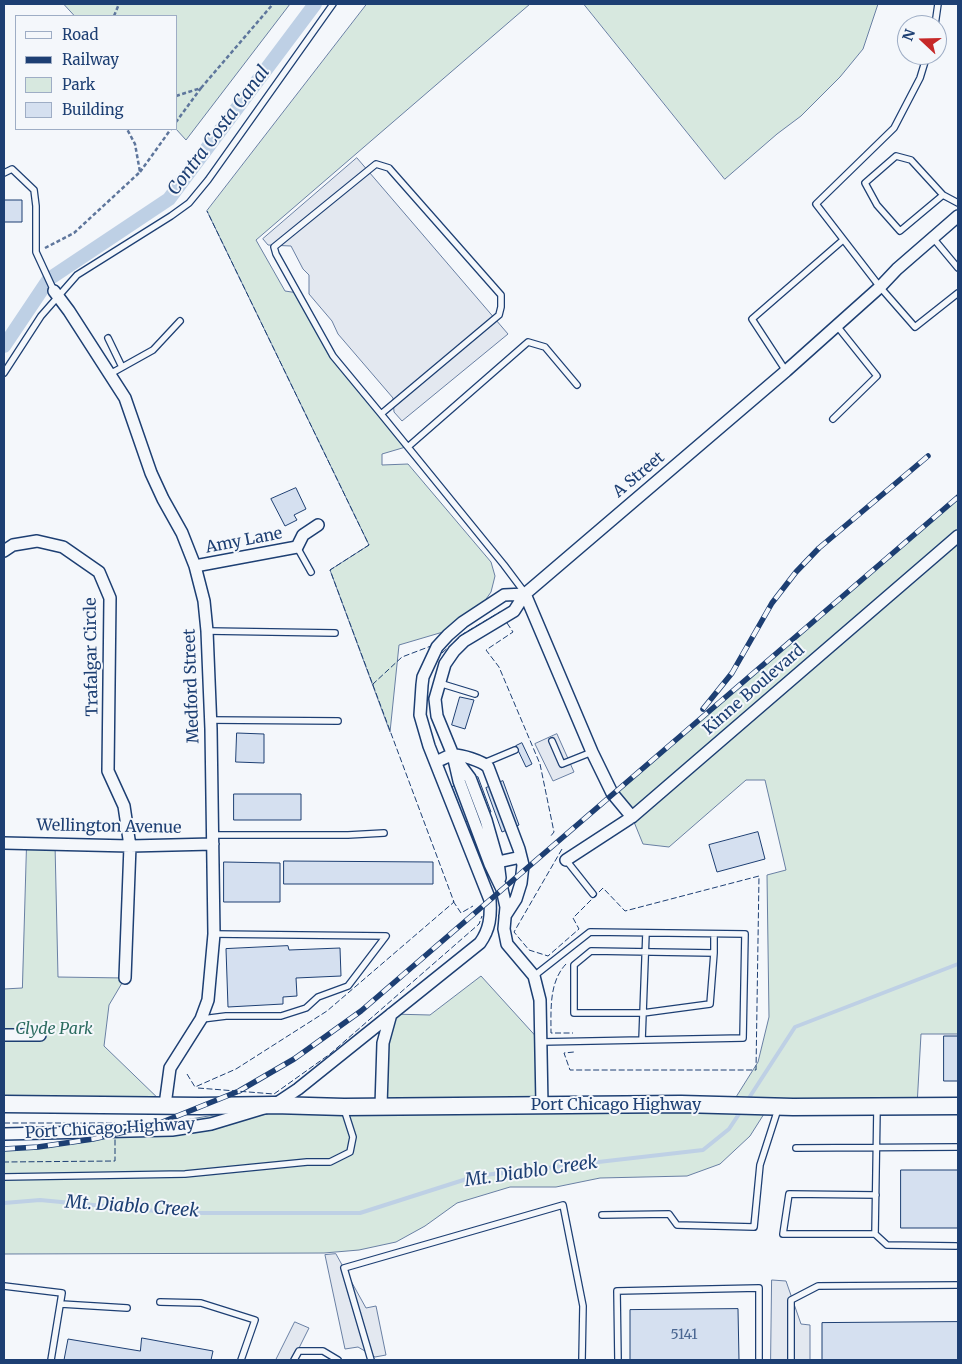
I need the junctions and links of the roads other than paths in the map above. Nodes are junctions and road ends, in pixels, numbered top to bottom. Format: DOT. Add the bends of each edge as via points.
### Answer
graph roads {
  1 [pos="333,4"];
  2 [pos="924,65"];
  3 [pos="4,173"];
  4 [pos="943,195"];
  5 [pos="958,203"];
  6 [pos="958,216"];
  7 [pos="933,238"];
  8 [pos="844,240"];
  9 [pos="958,268"];
  10 [pos="880,287"];
  11 [pos="958,293"];
  12 [pos="56,294"];
  13 [pos="180,321"];
  14 [pos="837,326"];
  15 [pos="108,338"];
  16 [pos="122,367"];
  17 [pos="786,371"];
  18 [pos="4,373"];
  19 [pos="110,374"];
  20 [pos="577,385"];
  21 [pos="382,414"];
  22 [pos="832,419"];
  23 [pos="408,446"];
  24 [pos="318,525"];
  25 [pos="958,536"];
  26 [pos="297,547"];
  27 [pos="4,550"];
  28 [pos="195,566"];
  29 [pos="311,572"];
  30 [pos="525,594"];
  31 [pos="207,631"];
  32 [pos="335,633"];
  33 [pos="439,683"];
  34 [pos="475,694"];
  35 [pos="210,720"];
  36 [pos="338,721"];
  37 [pos="552,741"];
  38 [pos="515,750"];
  39 [pos="592,752"];
  40 [pos="453,755"];
  41 [pos="436,762"];
  42 [pos="484,763"];
  43 [pos="632,817"];
  44 [pos="384,833"];
  45 [pos="213,840"];
  46 [pos="4,843"];
  47 [pos="130,846"];
  48 [pos="521,858"];
  49 [pos="566,860"];
  50 [pos="496,868"];
  51 [pos="482,878"];
  52 [pos="593,894"];
  53 [pos="505,916"];
  54 [pos="646,933"];
  55 [pos="214,934"];
  56 [pos="714,934"];
  57 [pos="645,950"];
  58 [pos="714,953"];
  59 [pos="534,976"];
  60 [pos="125,978"];
  61 [pos="643,1013"];
  62 [pos="390,1014"];
  63 [pos="201,1019"];
  64 [pos="4,1035"];
  65 [pos="40,1035"];
  66 [pos="642,1040"];
  67 [pos="541,1042"];
  68 [pos="4,1104"];
  69 [pos="166,1105"];
  70 [pos="274,1105"];
  71 [pos="381,1106"];
  72 [pos="542,1106"];
  73 [pos="877,1106"];
  74 [pos="958,1106"];
  75 [pos="344,1107"];
  76 [pos="786,1107"];
  77 [pos="4,1134"];
  78 [pos="877,1147"];
  79 [pos="958,1147"];
  80 [pos="796,1148"];
  81 [pos="4,1177"];
  82 [pos="876,1195"];
  83 [pos="602,1215"];
  84 [pos="876,1234"];
  85 [pos="956,1246"];
  86 [pos="958,1285"];
  87 [pos="4,1286"];
  88 [pos="160,1302"];
  89 [pos="61,1304"];
  90 [pos="127,1308"];
  91 [pos="51,1360"];
  92 [pos="241,1360"];
  93 [pos="294,1360"];
  94 [pos="338,1360"];
  95 [pos="371,1360"];
  96 [pos="582,1360"];
  97 [pos="618,1360"];
  98 [pos="759,1360"];
  99 [pos="791,1360"];
  1 -- 12 [label="lane" via="189,203 77,275"];
  2 -- 8 [label="lane" via="894,128 816,204"];
  3 -- 12 [label="lane" via="12,169 34,190 36,252"];
  4 -- 4 [label="lane" via="911,160 896,156 865,184 877,205 900,231"];
  4 -- 5 [label="lane"];
  6 -- 7 [label="street, A Street"];
  7 -- 9 [label="lane"];
  7 -- 10 [label="street, A Street"];
  8 -- 10 [label="lane"];
  8 -- 17 [label="lane" via="752,319"];
  10 -- 11 [label="lane" via="915,327"];
  10 -- 14 [label="street, A Street"];
  12 -- 18 [label="lane"];
  12 -- 19 [label="street, Medford Street"];
  13 -- 16 [label="lane" via="153,350"];
  14 -- 17 [label="street, A Street"];
  14 -- 22 [label="lane" via="877,376"];
  15 -- 16 [label="lane"];
  16 -- 19 [label="lane"];
  17 -- 30 [label="street, A Street"];
  19 -- 28 [label="street, Medford Street" via="125,398 151,473"];
  20 -- 23 [label="lane" via="545,347 528,342"];
  21 -- 21 [label="lane" via="333,356 274,247 376,164 389,168 500,295 501,301 499,315"];
  21 -- 23 [label="lane"];
  23 -- 30 [label="lane"];
  24 -- 26 [label="street, Amy Lane" via="303,535"];
  25 -- 43 [label="street, Kinne Boulevard"];
  26 -- 28 [label="street, Amy Lane"];
  26 -- 29 [label="lane"];
  27 -- 47 [label="street, Trafalgar Circle" via="13,544 37,541 63,547 99,572 103,580 110,598 108,771 124,806"];
  28 -- 31 [label="street, Medford Street"];
  30 -- 33 [label="street, A Street" via="514,611 464,641 454,651 445,664"];
  30 -- 39 [label="street"];
  30 -- 41 [label="street" via="504,595 463,622 437,648 423,677 420,715"];
  31 -- 32 [label="lane"];
  31 -- 35 [label="street, Medford Street"];
  33 -- 34 [label="lane"];
  33 -- 40 [label="street, A Street" via="435,699 437,716"];
  35 -- 36 [label="lane"];
  35 -- 45 [label="street, Medford Street"];
  37 -- 39 [label="lane" via="562,764"];
  38 -- 42 [label="lane"];
  39 -- 43 [label="street" via="612,793"];
  40 -- 41 [label="street"];
  40 -- 42 [label="street"];
  40 -- 50 [label="street, A Street" via="459,781"];
  41 -- 51 [label="street"];
  42 -- 48 [label="street"];
  43 -- 49 [label="street, Kinne Boulevard"];
  44 -- 45 [label="lane"];
  45 -- 47 [label="street, Wellington Avenue"];
  45 -- 55 [label="street, Medford Street"];
  46 -- 47 [label="street, Wellington Avenue"];
  47 -- 60 [label="street, Trafalgar Circle"];
  48 -- 50 [label="street"];
  48 -- 53 [label="street" via="521,883"];
  49 -- 52 [label="lane"];
  50 -- 51 [label="street"];
  50 -- 53 [label="street, A Street" via="506,907"];
  51 -- 62 [label="street" via="490,900 491,919 486,935"];
  53 -- 59 [label="street, A Street" via="507,944"];
  54 -- 56 [label="lane"];
  54 -- 57 [label="lane"];
  54 -- 59 [label="lane" via="590,932"];
  55 -- 63 [label="street, Medford Street" via="208,1000"];
  55 -- 63 [label="lane" via="386,936 348,986 318,996 306,1008 281,1016"];
  56 -- 58 [label="lane"];
  56 -- 66 [label="lane" via="745,934 743,1038"];
  57 -- 58 [label="lane"];
  57 -- 61 [label="lane"];
  57 -- 61 [label="lane" via="591,951 574,965 574,1013"];
  58 -- 61 [label="lane" via="710,1004"];
  59 -- 67 [label="street" via="540,1000"];
  61 -- 66 [label="lane"];
  62 -- 70 [label="street"];
  62 -- 71 [label="street" via="383,1043"];
  63 -- 69 [label="street, Medford Street" via="170,1068"];
  64 -- 65 [label="street"];
  66 -- 67 [label="lane"];
  67 -- 72 [label="street"];
  68 -- 69 [label="street, Port Chicago Highway"];
  69 -- 70 [label="street, Port Chicago Highway"];
  70 -- 75 [label="street, Port Chicago Highway"];
  70 -- 77 [label="street, Port Chicago Highway" via="211,1124 172,1130"];
  71 -- 72 [label="street, Port Chicago Highway"];
  71 -- 75 [label="street, Port Chicago Highway"];
  72 -- 76 [label="street, Port Chicago Highway"];
  73 -- 74 [label="street, Port Chicago Highway"];
  73 -- 76 [label="street, Port Chicago Highway"];
  73 -- 78 [label="lane"];
  75 -- 81 [label="lane" via="353,1137 350,1152 330,1162 185,1174"];
  76 -- 83 [label="lane" via="760,1165 754,1227 677,1225 669,1214"];
  78 -- 79 [label="lane"];
  78 -- 80 [label="lane"];
  78 -- 82 [label="lane"];
  82 -- 84 [label="lane"];
  82 -- 84 [label="lane" via="789,1194 783,1234"];
  84 -- 85 [label="lane" via="887,1245"];
  86 -- 99 [label="lane" via="818,1286 791,1300"];
  87 -- 89 [label="lane" via="62,1293"];
  88 -- 92 [label="lane" via="201,1303 255,1320"];
  89 -- 90 [label="lane"];
  89 -- 91 [label="lane"];
  93 -- 94 [label="lane" via="298,1351 324,1351"];
  95 -- 96 [label="lane" via="344,1268 563,1204 583,1306"];
  97 -- 98 [label="lane" via="617,1291 759,1288"];
}
